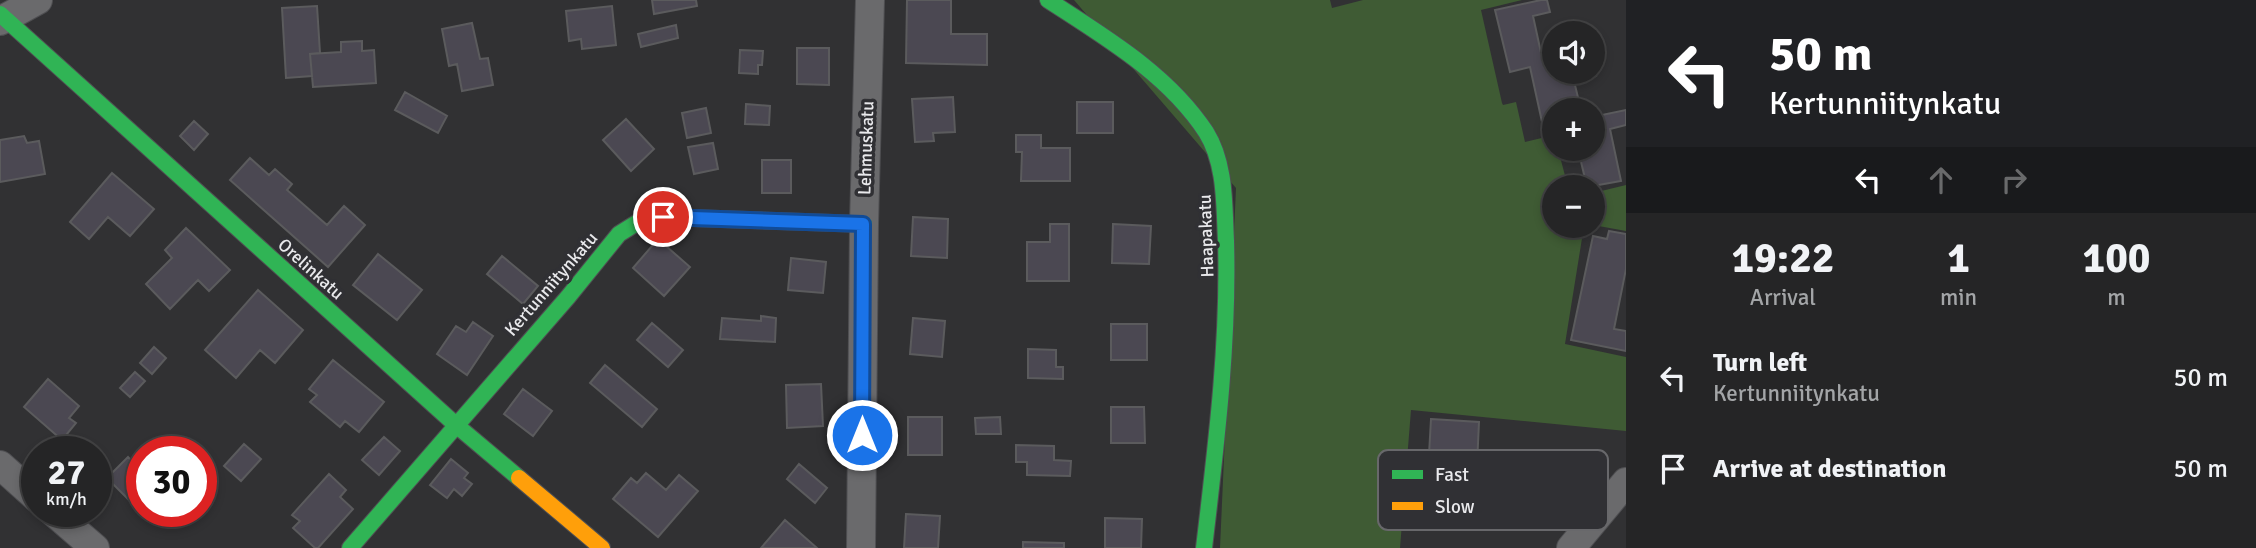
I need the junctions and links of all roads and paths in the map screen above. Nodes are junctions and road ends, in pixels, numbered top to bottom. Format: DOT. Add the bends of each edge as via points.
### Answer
graph roads {
  1 [pos="38,0"];
  2 [pos="870,0"];
  3 [pos="1048,0"];
  4 [pos="1,18"];
  5 [pos="863,224"];
  6 [pos="456,425"];
  7 [pos="0,465"];
  8 [pos="1626,482"];
  9 [pos="21,484"];
  10 [pos="1608,504"];
  11 [pos="70,527"];
  12 [pos="1586,530"];
  13 [pos="95,548"];
  14 [pos="350,548"];
  15 [pos="602,548"];
  16 [pos="860,548"];
  17 [pos="1204,548"];
  18 [pos="1571,548"];
  1 -- 4 [label="street"];
  2 -- 5 [label="street, Lehmuskatu"];
  3 -- 17 [label="street, Haapakatu" via="1120,48 1176,95 1207,135 1223,181 1228,276"];
  4 -- 6 [label="street, Orelinkatu"];
  5 -- 6 [label="street, Kertunniitynkatu" via="643,219 619,234"];
  5 -- 16 [label="street, Lehmuskatu"];
  6 -- 14 [label="street, Kertunniitynkatu"];
  6 -- 15 [label="street, Orelinkatu"];
  7 -- 9 [label="street"];
  8 -- 10 [label="street"];
  11 -- 13 [label="street"];
  12 -- 18 [label="street"];
}
